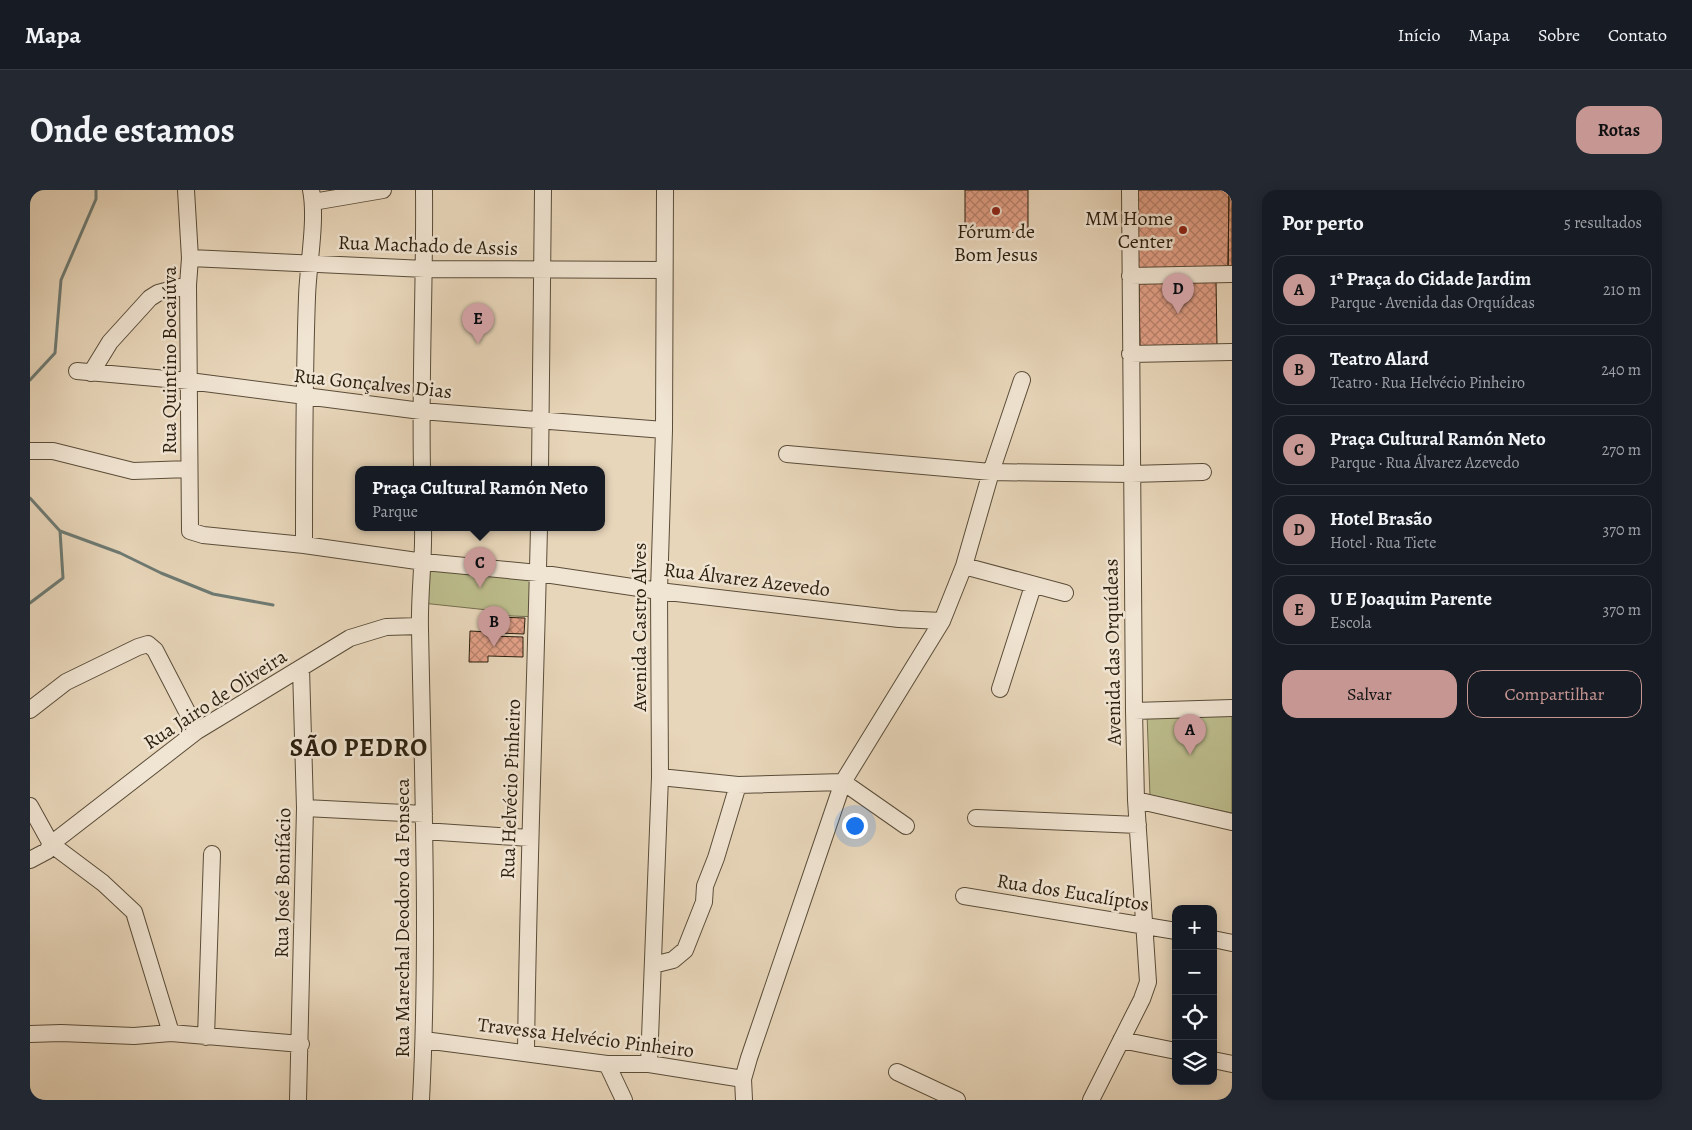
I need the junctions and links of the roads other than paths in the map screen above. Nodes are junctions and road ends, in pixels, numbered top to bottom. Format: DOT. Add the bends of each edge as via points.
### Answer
graph roads {
  1 [pos="186,190"];
  2 [pos="383,190"];
  3 [pos="424,190"];
  4 [pos="542,190"];
  5 [pos="665,190"];
  6 [pos="1130,190"];
  7 [pos="312,196"];
  8 [pos="190,258"];
  9 [pos="308,263"];
  10 [pos="425,269"];
  11 [pos="541,270"];
  12 [pos="664,270"];
  13 [pos="1232,274"];
  14 [pos="1130,276"];
  15 [pos="188,286"];
  16 [pos="1232,352"];
  17 [pos="1130,354"];
  18 [pos="1022,380"];
  19 [pos="189,381"];
  20 [pos="304,398"];
  21 [pos="421,412"];
  22 [pos="541,419"];
  23 [pos="664,430"];
  24 [pos="30,451"];
  25 [pos="788,454"];
  26 [pos="422,466"];
  27 [pos="540,466"];
  28 [pos="190,469"];
  29 [pos="991,472"];
  30 [pos="1203,472"];
  31 [pos="1130,474"];
  32 [pos="190,531"];
  33 [pos="423,531"];
  34 [pos="539,531"];
  35 [pos="304,545"];
  36 [pos="424,562"];
  37 [pos="964,566"];
  38 [pos="538,572"];
  39 [pos="1033,586"];
  40 [pos="660,591"];
  41 [pos="1065,593"];
  42 [pos="942,621"];
  43 [pos="420,626"];
  44 [pos="302,668"];
  45 [pos="1000,689"];
  46 [pos="1232,708"];
  47 [pos="30,710"];
  48 [pos="1134,710"];
  49 [pos="197,731"];
  50 [pos="660,777"];
  51 [pos="843,782"];
  52 [pos="738,785"];
  53 [pos="1136,800"];
  54 [pos="30,806"];
  55 [pos="305,808"];
  56 [pos="424,814"];
  57 [pos="976,818"];
  58 [pos="1232,822"];
  59 [pos="1138,824"];
  60 [pos="906,826"];
  61 [pos="424,831"];
  62 [pos="529,838"];
  63 [pos="50,844"];
  64 [pos="212,854"];
  65 [pos="30,860"];
  66 [pos="964,896"];
  67 [pos="1145,924"];
  68 [pos="1172,930"];
  69 [pos="1217,940"];
  70 [pos="1232,943"];
  71 [pos="653,965"];
  72 [pos="171,1033"];
  73 [pos="30,1034"];
  74 [pos="206,1037"];
  75 [pos="424,1040"];
  76 [pos="1122,1040"];
  77 [pos="301,1044"];
  78 [pos="1172,1051"];
  79 [pos="526,1052"];
  80 [pos="1217,1061"];
  81 [pos="607,1064"];
  82 [pos="649,1064"];
  83 [pos="1232,1064"];
  84 [pos="897,1072"];
  85 [pos="743,1079"];
  86 [pos="298,1100"];
  87 [pos="421,1100"];
  88 [pos="624,1100"];
  89 [pos="744,1100"];
  90 [pos="957,1100"];
  91 [pos="1091,1100"];
  1 -- 8 [label="street, Rua Quintino Bocaiúva"];
  2 -- 7 [label="street"];
  3 -- 10 [label="street"];
  4 -- 11 [label="street"];
  5 -- 12 [label="street, Avenida Castro Alves"];
  6 -- 14 [label="street, Avenida das Orquídeas"];
  7 -- 9 [label="street"];
  8 -- 9 [label="street, Rua Machado de Assis"];
  8 -- 15 [label="street, Rua Quintino Bocaiúva"];
  9 -- 10 [label="street, Rua Machado de Assis"];
  9 -- 20 [label="street"];
  10 -- 11 [label="street, Rua Machado de Assis"];
  10 -- 21 [label="street"];
  11 -- 12 [label="street, Rua Machado de Assis"];
  11 -- 22 [label="street"];
  12 -- 23 [label="street, Avenida Castro Alves"];
  13 -- 14 [label="street"];
  14 -- 17 [label="street, Avenida das Orquídeas"];
  15 -- 19 [label="street, Rua Quintino Bocaiúva"];
  15 -- 19 [label="street, Rua Gonçalves Dias" via="150,298 84,372"];
  16 -- 17 [label="street"];
  17 -- 31 [label="street, Avenida das Orquídeas"];
  18 -- 29 [label="street"];
  19 -- 20 [label="street, Rua Gonçalves Dias"];
  19 -- 28 [label="street, Rua Quintino Bocaiúva"];
  20 -- 21 [label="street, Rua Gonçalves Dias"];
  20 -- 35 [label="street"];
  21 -- 22 [label="street, Rua Gonçalves Dias"];
  21 -- 26 [label="street"];
  22 -- 23 [label="street, Rua Gonçalves Dias"];
  22 -- 27 [label="street"];
  23 -- 40 [label="street, Avenida Castro Alves"];
  24 -- 28 [label="street" via="53,451 133,471"];
  25 -- 29 [label="street"];
  28 -- 32 [label="street, Rua Quintino Bocaiúva"];
  29 -- 31 [label="street"];
  29 -- 37 [label="street"];
  30 -- 31 [label="street"];
  31 -- 48 [label="street, Avenida das Orquídeas"];
  32 -- 35 [label="street, Rua Álvarez Azevedo"];
  33 -- 36 [label="street, Rua Marechal Deodoro da Fonseca"];
  34 -- 38 [label="street, Rua Helvécio Pinheiro"];
  35 -- 36 [label="street, Rua Álvarez Azevedo"];
  36 -- 38 [label="street, Rua Álvarez Azevedo"];
  36 -- 43 [label="street, Rua Marechal Deodoro da Fonseca"];
  37 -- 39 [label="street"];
  37 -- 42 [label="street"];
  38 -- 40 [label="street, Rua Álvarez Azevedo"];
  38 -- 62 [label="street, Rua Helvécio Pinheiro"];
  39 -- 41 [label="street"];
  39 -- 45 [label="street"];
  40 -- 42 [label="street, Rua Álvarez Azevedo" via="899,619"];
  40 -- 50 [label="street, Avenida Castro Alves"];
  42 -- 51 [label="street"];
  43 -- 44 [label="street, Rua Jairo de Oliveira" via="386,627 350,638"];
  43 -- 56 [label="street, Rua Marechal Deodoro da Fonseca"];
  44 -- 49 [label="street, Rua Jairo de Oliveira"];
  44 -- 55 [label="street, Rua José Bonifácio"];
  46 -- 48 [label="street"];
  47 -- 49 [label="street" via="66,682 148,644 160,658"];
  48 -- 53 [label="street, Avenida das Orquídeas"];
  49 -- 63 [label="street, Rua Jairo de Oliveira"];
  50 -- 52 [label="street"];
  50 -- 71 [label="street, Avenida Castro Alves"];
  51 -- 52 [label="street"];
  51 -- 60 [label="street"];
  51 -- 85 [label="street"];
  52 -- 71 [label="street" via="705,886 704,902 685,950 674,960"];
  53 -- 58 [label="street"];
  53 -- 59 [label="street, Avenida das Orquídeas"];
  54 -- 63 [label="street"];
  55 -- 56 [label="street"];
  55 -- 77 [label="street, Rua José Bonifácio"];
  56 -- 61 [label="street, Rua Marechal Deodoro da Fonseca"];
  57 -- 59 [label="street"];
  59 -- 67 [label="street, Avenida das Orquídeas"];
  61 -- 62 [label="street"];
  61 -- 75 [label="street, Rua Marechal Deodoro da Fonseca"];
  62 -- 79 [label="street, Rua Helvécio Pinheiro"];
  63 -- 65 [label="street, Rua Jairo de Oliveira" via="47,851"];
  63 -- 72 [label="street" via="103,883 134,912"];
  64 -- 74 [label="street"];
  66 -- 67 [label="street, Rua dos Eucalíptos"];
  67 -- 68 [label="street, Rua dos Eucalíptos"];
  67 -- 76 [label="street, Avenida das Orquídeas" via="1148,982"];
  69 -- 70 [label="street"];
  71 -- 82 [label="street, Avenida Castro Alves"];
  72 -- 73 [label="street" via="134,1036"];
  72 -- 74 [label="street"];
  74 -- 77 [label="street"];
  75 -- 79 [label="street, Travessa Helvécio Pinheiro"];
  75 -- 87 [label="street, Rua Marechal Deodoro da Fonseca"];
  76 -- 78 [label="street"];
  76 -- 91 [label="street, Avenida das Orquídeas"];
  77 -- 86 [label="street, Rua José Bonifácio"];
  79 -- 81 [label="street, Travessa Helvécio Pinheiro"];
  80 -- 83 [label="street"];
  81 -- 82 [label="street, Travessa Helvécio Pinheiro"];
  81 -- 88 [label="street"];
  82 -- 85 [label="street, Travessa Helvécio Pinheiro"];
  84 -- 90 [label="street"];
  85 -- 89 [label="street"];
}
